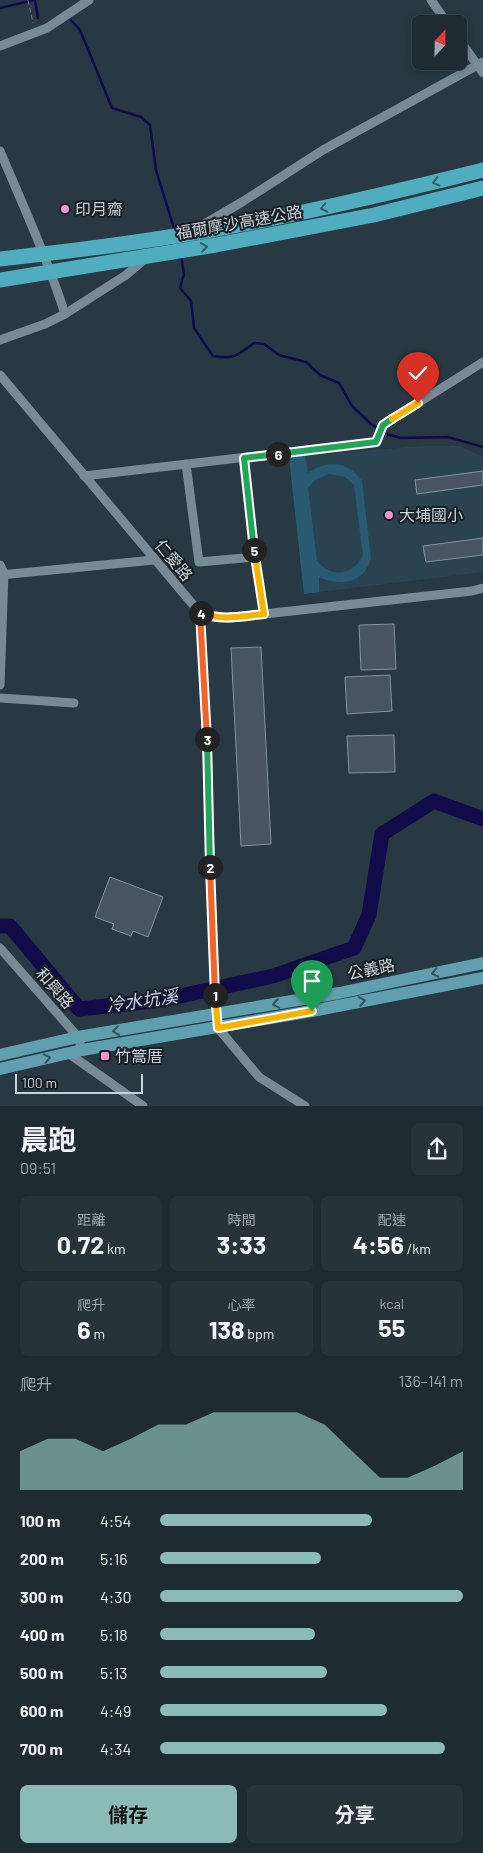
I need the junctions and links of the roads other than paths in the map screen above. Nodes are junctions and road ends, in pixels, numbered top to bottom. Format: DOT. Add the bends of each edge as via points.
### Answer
graph roads {
  1 [pos="89,0"];
  2 [pos="431,0"];
  3 [pos="442,15"];
  4 [pos="0,46"];
  5 [pos="468,50"];
  6 [pos="481,67"];
  7 [pos="0,151"];
  8 [pos="483,170"];
  9 [pos="483,188"];
  10 [pos="180,238"];
  11 [pos="41,249"];
  12 [pos="0,253"];
  13 [pos="0,259"];
  14 [pos="142,260"];
  15 [pos="53,278"];
  16 [pos="0,280"];
  17 [pos="0,286"];
  18 [pos="65,314"];
  19 [pos="0,340"];
  20 [pos="483,362"];
  21 [pos="0,375"];
  22 [pos="244,458"];
  23 [pos="186,464"];
  24 [pos="84,476"];
  25 [pos="254,557"];
  26 [pos="154,560"];
  27 [pos="1,571"];
  28 [pos="483,588"];
  29 [pos="200,613"];
  30 [pos="264,614"];
  31 [pos="1,632"];
  32 [pos="0,685"];
  33 [pos="0,698"];
  34 [pos="74,704"];
  35 [pos="0,948"];
  36 [pos="480,964"];
  37 [pos="482,978"];
  38 [pos="216,1009"];
  39 [pos="218,1028"];
  40 [pos="78,1037"];
  41 [pos="82,1050"];
  42 [pos="68,1053"];
  43 [pos="0,1055"];
  44 [pos="0,1069"];
  45 [pos="143,1106"];
  46 [pos="305,1106"];
  1 -- 4 [label="street" via="38,32"];
  2 -- 3 [label="street"];
  5 -- 6 [label="street"];
  6 -- 10 [label="street" via="323,150"];
  7 -- 11 [label="street"];
  8 -- 13 [label="highway, 福爾摩沙高速公路, one-way" via="372,198 217,229 84,250"];
  16 -- 9 [label="highway, 福爾摩沙高速公路, one-way" via="216,245 374,215"];
  10 -- 11 [label="street" via="173,230"];
  10 -- 14 [label="street"];
  11 -- 12 [label="street"];
  11 -- 15 [label="street"];
  14 -- 15 [label="street"];
  14 -- 18 [label="street" via="126,275"];
  15 -- 17 [label="street"];
  15 -- 18 [label="street"];
  18 -- 19 [label="street"];
  20 -- 22 [label="street" via="383,425 376,442"];
  21 -- 24 [label="street, 仁愛路"];
  22 -- 23 [label="street"];
  22 -- 25 [label="street"];
  23 -- 24 [label="street"];
  23 -- 25 [label="street" via="199,562"];
  24 -- 26 [label="street, 仁愛路"];
  25 -- 30 [label="street"];
  26 -- 27 [label="street"];
  26 -- 29 [label="street, 仁愛路"];
  27 -- 31 [label="street"];
  28 -- 30 [label="street"];
  29 -- 30 [label="street" via="228,618"];
  29 -- 38 [label="street"];
  31 -- 32 [label="street"];
  33 -- 34 [label="street"];
  35 -- 40 [label="street, 和興路"];
  36 -- 37 [label="main road"];
  36 -- 38 [label="main road, 公義路, one-way" via="339,993"];
  39 -- 37 [label="main road, 公義路, one-way"];
  38 -- 39 [label="street"];
  38 -- 40 [label="main road, 公義路, one-way"];
  39 -- 41 [label="main road, 公義路"];
  39 -- 46 [label="street" via="259,1077"];
  40 -- 41 [label="street, 和興路"];
  40 -- 43 [label="main road, 公義路"];
  41 -- 42 [label="main road, 公義路"];
  44 -- 42 [label="main road, 公義路, one-way"];
  42 -- 45 [label="street"];
}
